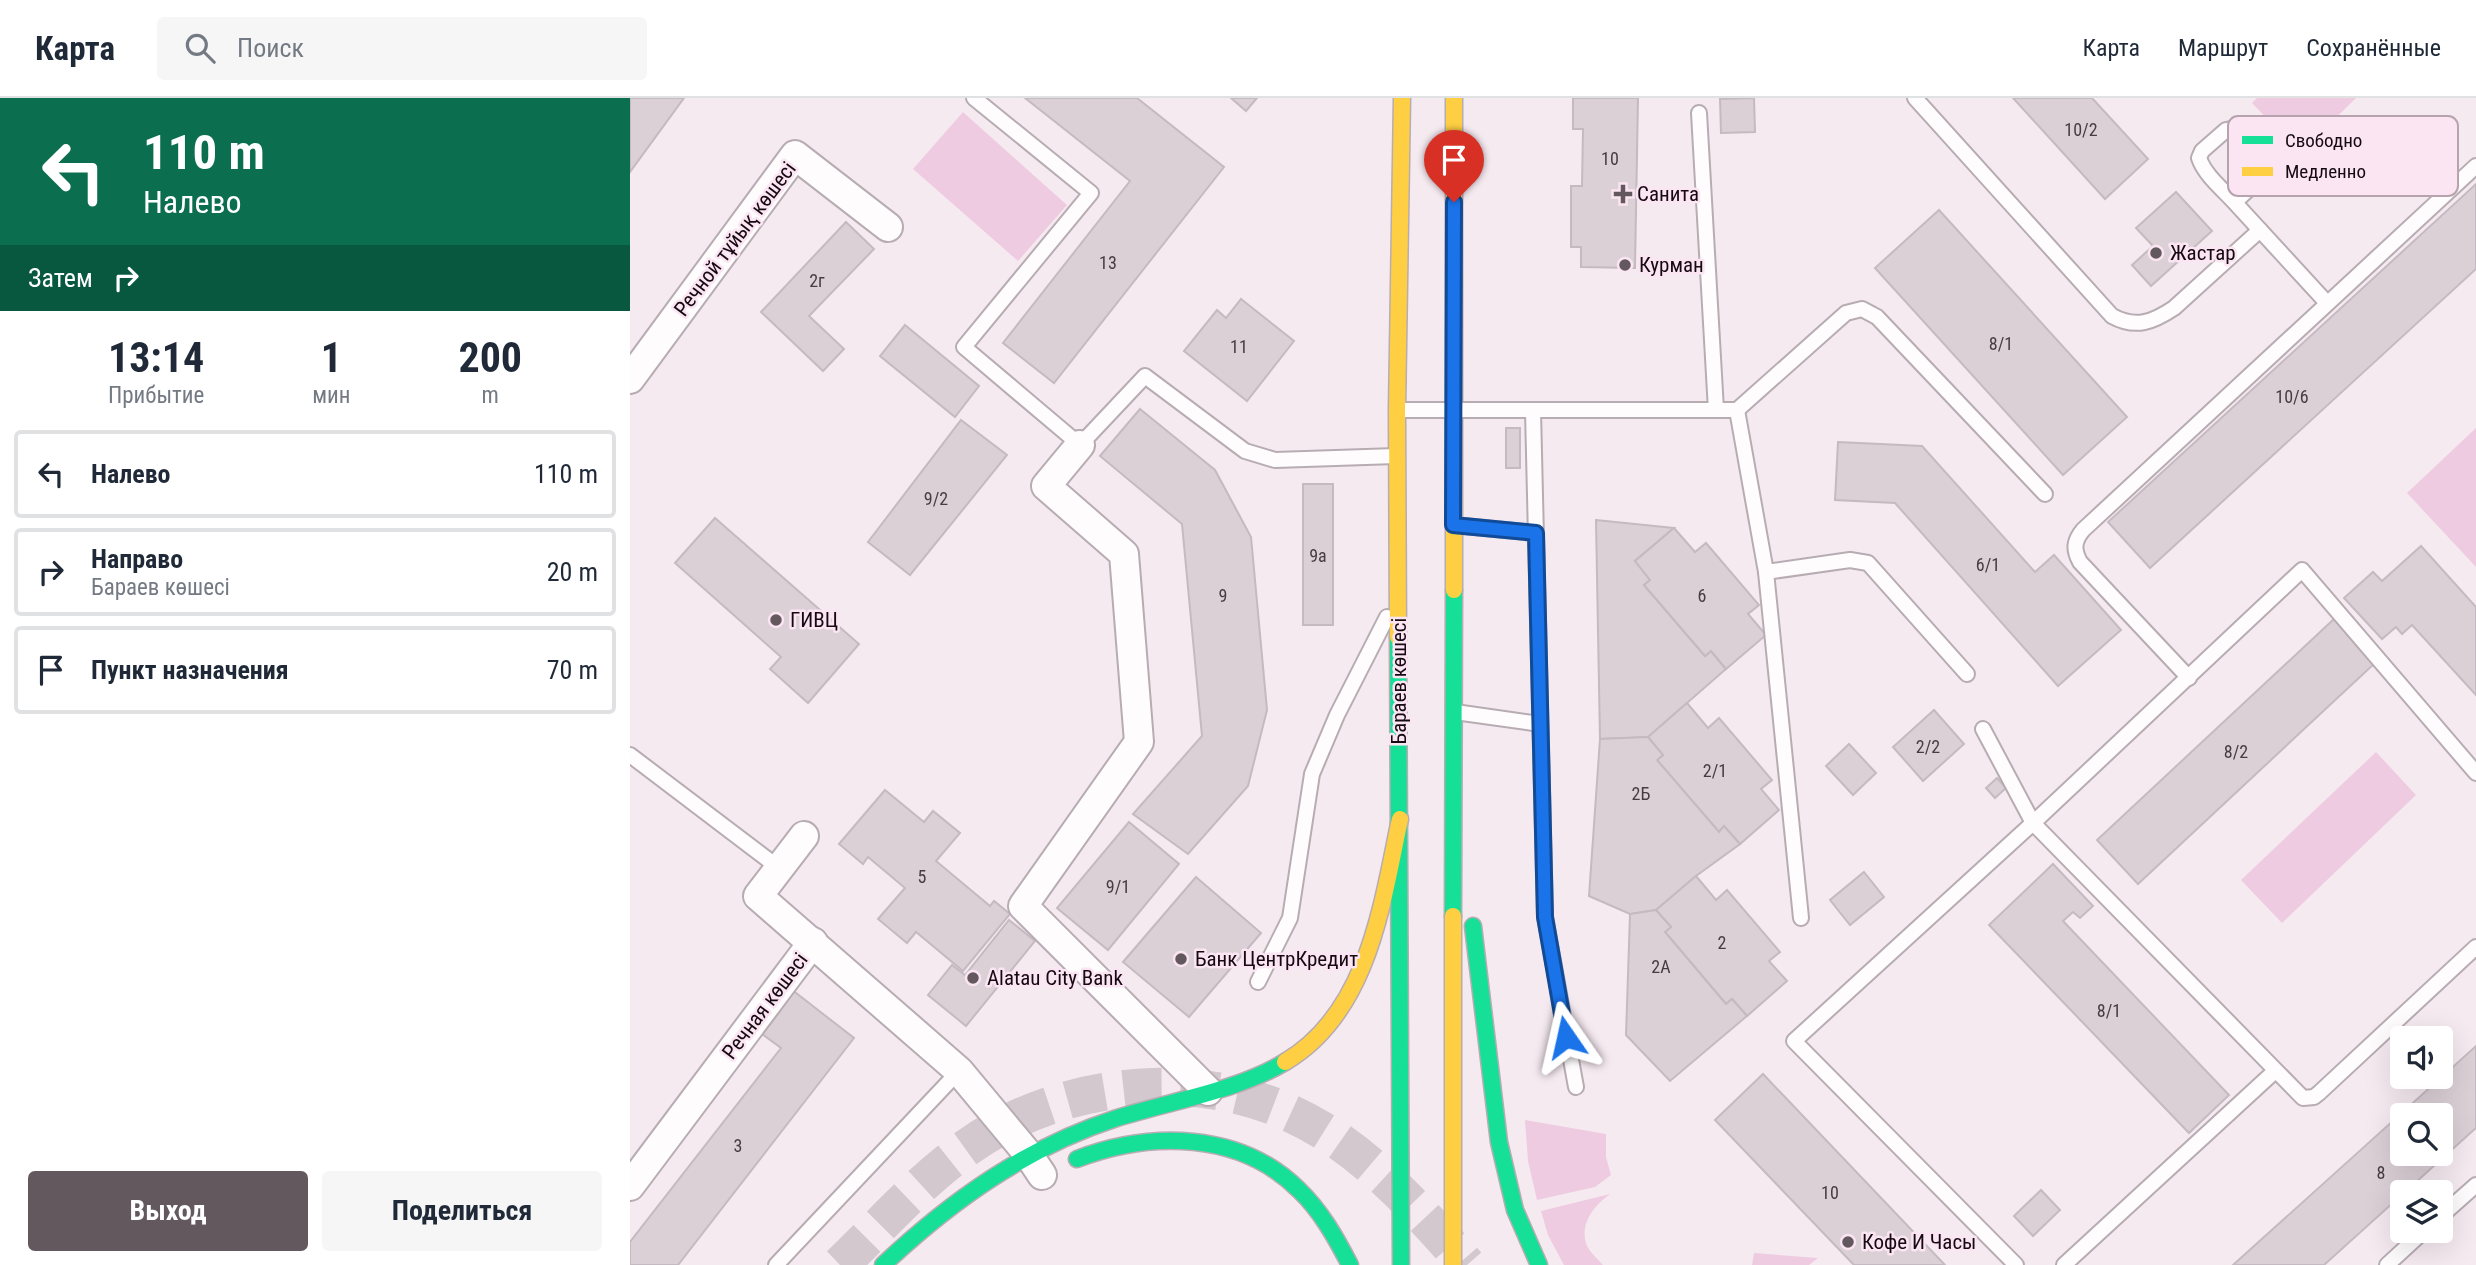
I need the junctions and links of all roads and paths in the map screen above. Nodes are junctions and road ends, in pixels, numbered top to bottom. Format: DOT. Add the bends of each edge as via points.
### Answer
graph roads {
  1 [pos="974,98"];
  2 [pos="1402,98"];
  3 [pos="1454,98"];
  4 [pos="1915,98"];
  5 [pos="1699,113"];
  6 [pos="2228,130"];
  7 [pos="2476,166"];
  8 [pos="2458,183"];
  9 [pos="2228,194"];
  10 [pos="2230,196"];
  11 [pos="2241,196"];
  12 [pos="2443,196"];
  13 [pos="2235,202"];
  14 [pos="888,227"];
  15 [pos="2260,230"];
  16 [pos="2327,303"];
  17 [pos="640,343"];
  18 [pos="630,379"];
  19 [pos="1397,410"];
  20 [pos="1453,410"];
  21 [pos="1716,410"];
  22 [pos="1737,410"];
  23 [pos="1533,411"];
  24 [pos="1080,445"];
  25 [pos="1397,456"];
  26 [pos="2045,494"];
  27 [pos="1453,525"];
  28 [pos="1536,533"];
  29 [pos="1766,572"];
  30 [pos="1398,594"];
  31 [pos="1967,674"];
  32 [pos="2189,678"];
  33 [pos="1453,712"];
  34 [pos="1540,724"];
  35 [pos="1983,729"];
  36 [pos="630,755"];
  37 [pos="1453,772"];
  38 [pos="2476,773"];
  39 [pos="1400,819"];
  40 [pos="2033,823"];
  41 [pos="804,836"];
  42 [pos="779,868"];
  43 [pos="1801,918"];
  44 [pos="813,942"];
  45 [pos="2476,947"];
  46 [pos="1258,982"];
  47 [pos="959,1071"];
  48 [pos="2275,1071"];
  49 [pos="1576,1087"];
  50 [pos="1208,1091"];
  51 [pos="1043,1169"];
  52 [pos="2476,1185"];
  53 [pos="630,1186"];
  54 [pos="2453,1205"];
  55 [pos="2411,1243"];
  56 [pos="776,1265"];
  57 [pos="883,1265"];
  58 [pos="1350,1265"];
  59 [pos="1401,1265"];
  60 [pos="1453,1265"];
  61 [pos="1539,1265"];
  62 [pos="2015,1265"];
  63 [pos="2064,1265"];
  64 [pos="2387,1265"];
  1 -- 24 [label="lane" via="1091,193 964,347"];
  2 -- 19 [label="main road, Бараев көшесі"];
  3 -- 20 [label="main road"];
  4 -- 15 [label="lane" via="2112,316 2124,323 2159,318"];
  5 -- 21 [label="lane"];
  6 -- 9 [label="lane" via="2199,159"];
  7 -- 8 [label="lane"];
  10 -- 13 [label="lane"];
  11 -- 13 [label="lane"];
  12 -- 16 [label="lane"];
  13 -- 15 [label="lane"];
  14 -- 17 [label="street, Речной тұйық көшесі" via="795,155"];
  15 -- 16 [label="lane"];
  16 -- 32 [label="lane" via="2077,539 2080,562"];
  17 -- 18 [label="street, Речной тұйық көшесі"];
  19 -- 20 [label="lane"];
  19 -- 25 [label="main road, Бараев көшесі"];
  20 -- 23 [label="lane"];
  20 -- 27 [label="main road"];
  21 -- 22 [label="lane"];
  21 -- 23 [label="lane"];
  22 -- 26 [label="lane" via="1846,313 1862,309 1877,317"];
  22 -- 29 [label="lane"];
  23 -- 28 [label="lane"];
  24 -- 25 [label="lane" via="1145,376 1245,451 1275,460"];
  24 -- 50 [label="street" via="1046,486 1124,554 1139,742 1023,906"];
  25 -- 30 [label="main road, Бараев көшесі" via="1405,542"];
  27 -- 28 [label="lane"];
  27 -- 33 [label="main road" via="1446,544"];
  28 -- 34 [label="lane"];
  29 -- 31 [label="lane" via="1850,560 1868,563"];
  29 -- 43 [label="lane"];
  30 -- 39 [label="main road, Бараев көшесі"];
  30 -- 46 [label="lane" via="1312,774 1290,918"];
  32 -- 38 [label="lane" via="2301,570"];
  32 -- 40 [label="lane"];
  33 -- 34 [label="lane"];
  33 -- 37 [label="main road"];
  34 -- 49 [label="lane" via="1545,917"];
  35 -- 40 [label="lane"];
  36 -- 42 [label="lane"];
  37 -- 60 [label="main road"];
  37 -- 61 [label="main road" via="1499,1142 1515,1210"];
  39 -- 50 [label="main road" via="1365,961 1345,1002 1322,1032 1291,1059 1249,1079"];
  39 -- 59 [label="main road, Бараев көшесі"];
  40 -- 48 [label="lane"];
  40 -- 62 [label="lane" via="1794,1041"];
  41 -- 42 [label="street, Речная көшесі"];
  42 -- 44 [label="street, Речная көшесі" via="758,895"];
  44 -- 47 [label="street"];
  44 -- 53 [label="street, Речная көшесі"];
  45 -- 48 [label="lane" via="2314,1097 2303,1098"];
  47 -- 51 [label="street"];
  47 -- 56 [label="lane"];
  48 -- 63 [label="lane"];
  50 -- 51 [label="main road" via="1066,1137"];
  51 -- 57 [label="main road" via="940,1215"];
  51 -- 58 [label="main road" via="1116,1147 1159,1140 1208,1143 1238,1152 1288,1180 1331,1228"];
  52 -- 54 [label="lane"];
  55 -- 64 [label="lane"];
}
